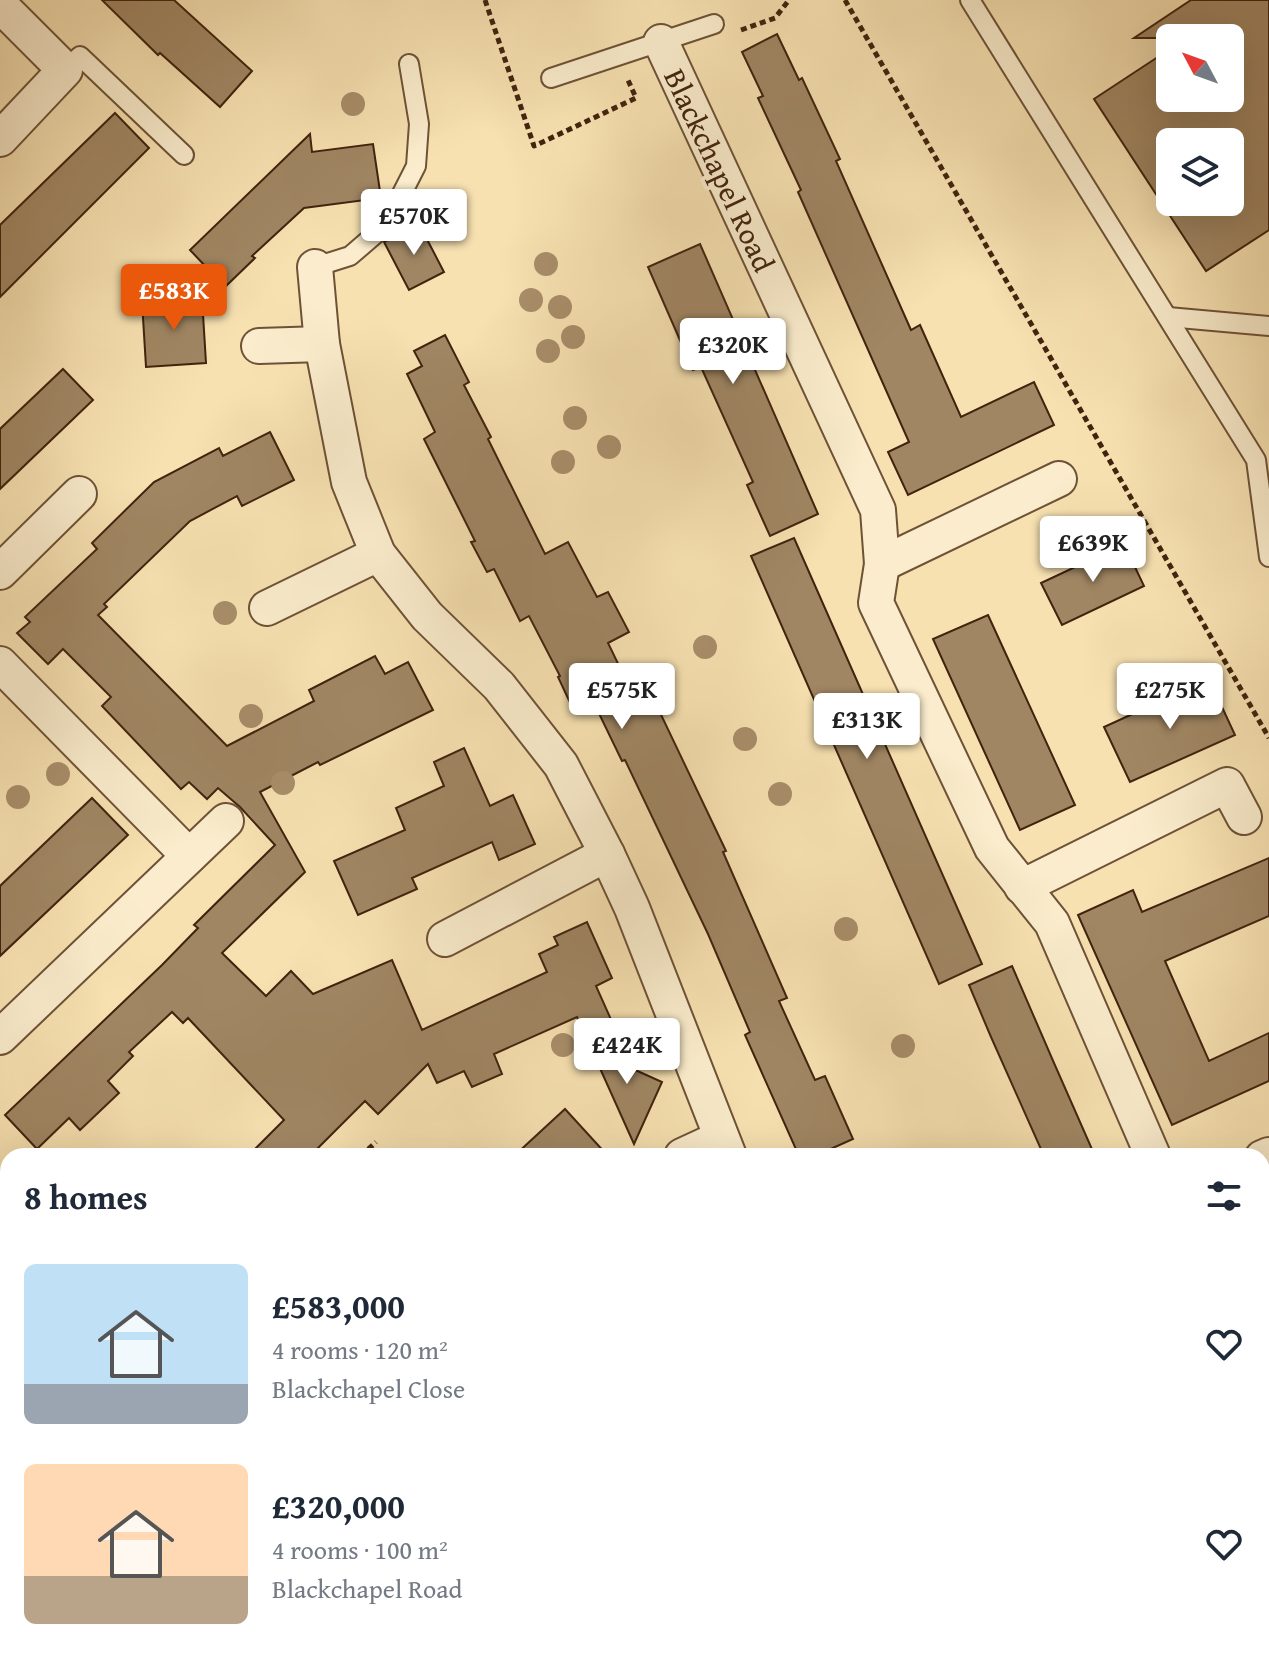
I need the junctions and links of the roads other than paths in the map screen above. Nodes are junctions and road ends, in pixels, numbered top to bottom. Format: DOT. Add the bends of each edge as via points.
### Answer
graph roads {
  1 [pos="970,0"];
  2 [pos="1,3"];
  3 [pos="714,24"];
  4 [pos="661,42"];
  5 [pos="409,64"];
  6 [pos="65,70"];
  7 [pos="551,78"];
  8 [pos="0,139"];
  9 [pos="184,155"];
  10 [pos="315,267"];
  11 [pos="1168,317"];
  12 [pos="1269,326"];
  13 [pos="322,344"];
  14 [pos="259,346"];
  15 [pos="1263,459"];
  16 [pos="1059,479"];
  17 [pos="79,494"];
  18 [pos="378,554"];
  19 [pos="1269,557"];
  20 [pos="882,564"];
  21 [pos="0,572"];
  22 [pos="267,608"];
  23 [pos="0,664"];
  24 [pos="1244,817"];
  25 [pos="226,821"];
  26 [pos="607,854"];
  27 [pos="189,856"];
  28 [pos="1022,887"];
  29 [pos="445,939"];
  30 [pos="0,1037"];
  31 [pos="725,1147"];
  32 [pos="1150,1148"];
  1 -- 11 [label="lane"];
  2 -- 6 [label="street"];
  3 -- 4 [label="lane, Blackchapel Road"];
  4 -- 7 [label="lane, Blackchapel Road"];
  4 -- 20 [label="street, Blackchapel Road" via="878,510"];
  5 -- 10 [label="lane" via="419,124 416,166 386,225 350,256"];
  6 -- 8 [label="street"];
  6 -- 9 [label="lane" via="80,56"];
  10 -- 13 [label="street"];
  11 -- 12 [label="lane"];
  11 -- 15 [label="lane"];
  13 -- 14 [label="street"];
  13 -- 18 [label="street" via="349,482"];
  15 -- 19 [label="lane"];
  16 -- 20 [label="street"];
  17 -- 21 [label="street"];
  18 -- 22 [label="street"];
  18 -- 26 [label="street" via="427,616 499,686 561,765"];
  20 -- 28 [label="street, Blackchapel Road" via="876,603 992,848"];
  23 -- 27 [label="street"];
  24 -- 28 [label="street" via="1227,785"];
  25 -- 27 [label="street"];
  26 -- 29 [label="street"];
  26 -- 31 [label="street"];
  27 -- 30 [label="street"];
  28 -- 32 [label="street, Blackchapel Road" via="1052,923"];
}
